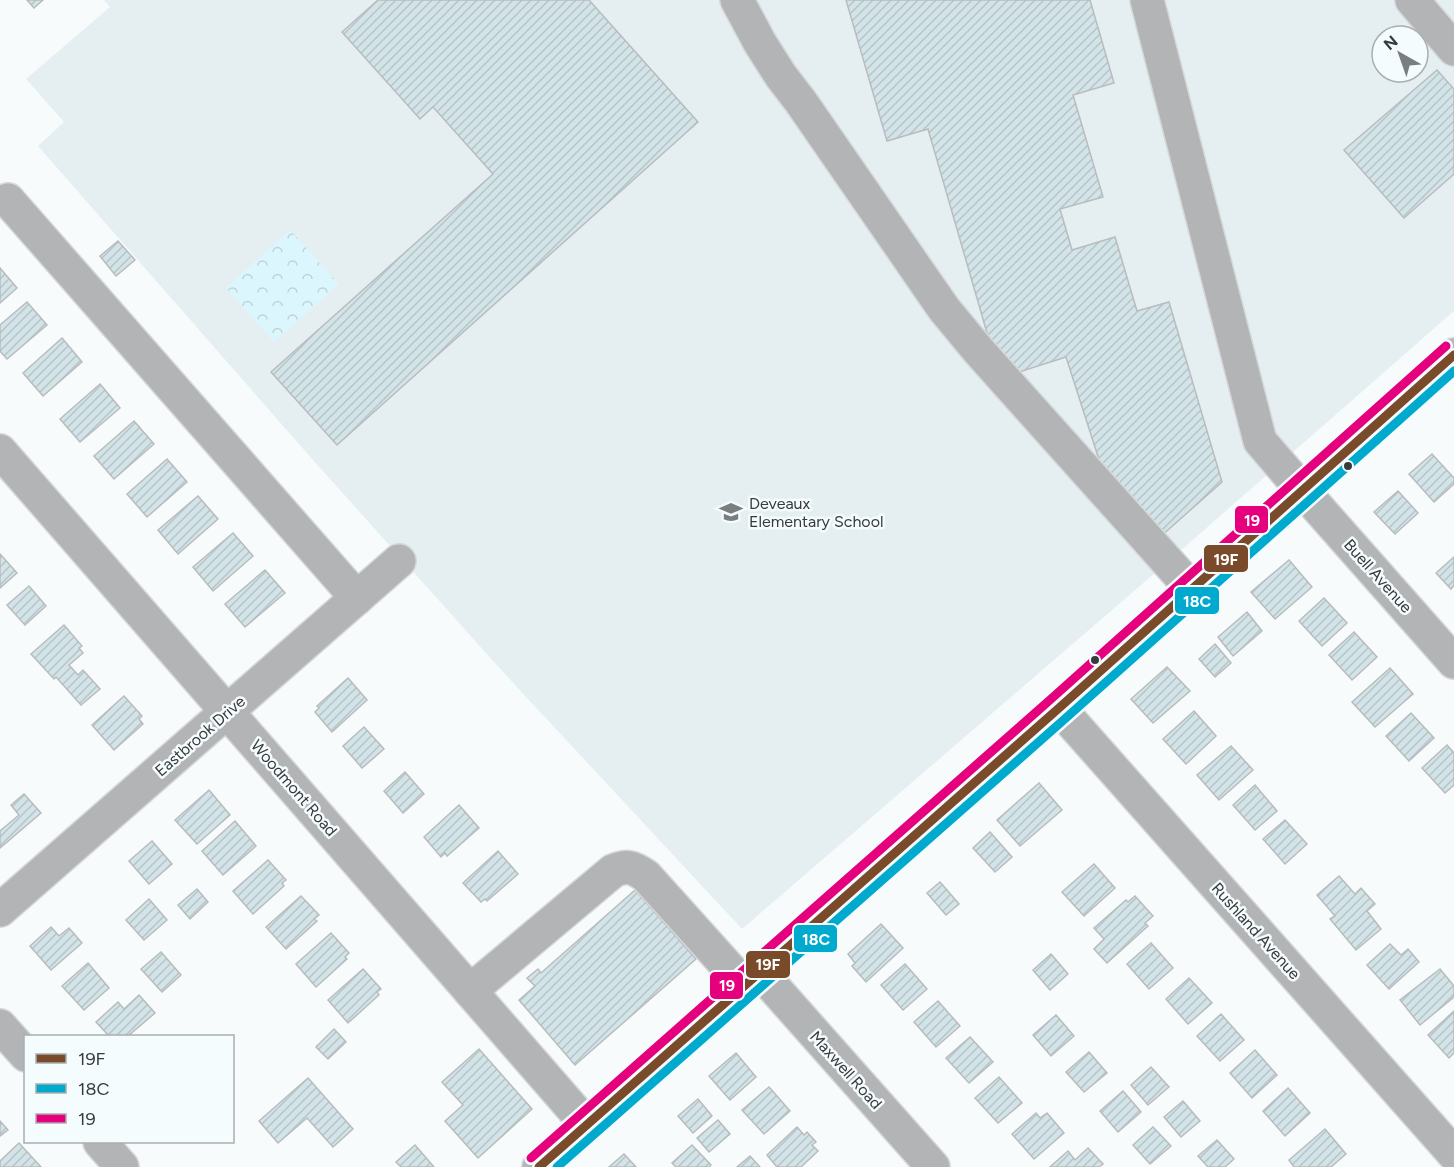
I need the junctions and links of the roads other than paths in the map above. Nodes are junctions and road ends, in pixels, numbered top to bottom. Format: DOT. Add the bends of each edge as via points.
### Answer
graph roads {
  1 [pos="737,0"];
  2 [pos="1147,0"];
  3 [pos="1412,0"];
  4 [pos="1454,49"];
  5 [pos="8,200"];
  6 [pos="1454,355"];
  7 [pos="0,451"];
  8 [pos="1303,491"];
  9 [pos="399,561"];
  10 [pos="1192,589"];
  11 [pos="357,598"];
  12 [pos="1454,662"];
  13 [pos="1059,708"];
  14 [pos="227,711"];
  15 [pos="0,910"];
  16 [pos="752,979"];
  17 [pos="470,991"];
  18 [pos="0,1026"];
  19 [pos="24,1053"];
  20 [pos="587,1125"];
  21 [pos="101,1143"];
  22 [pos="1454,1154"];
  23 [pos="122,1167"];
  24 [pos="539,1167"];
  25 [pos="933,1167"];
  1 -- 10 [label="street" via="759,43 944,309"];
  2 -- 8 [label="street, Buell Avenue" via="1260,441"];
  3 -- 4 [label="street"];
  5 -- 11 [label="street"];
  6 -- 8 [label="main road"];
  7 -- 14 [label="street, Woodmont Road"];
  8 -- 10 [label="main road"];
  8 -- 12 [label="street, Buell Avenue"];
  9 -- 11 [label="street, Eastbrook Drive"];
  10 -- 13 [label="main road"];
  11 -- 14 [label="street, Eastbrook Drive"];
  13 -- 16 [label="main road"];
  13 -- 22 [label="street, Rushland Avenue"];
  14 -- 15 [label="street, Eastbrook Drive"];
  14 -- 17 [label="street, Woodmont Road"];
  16 -- 17 [label="street, Maxwell Road" via="646,876 635,868 622,867"];
  16 -- 20 [label="main road"];
  16 -- 25 [label="street, Maxwell Road"];
  17 -- 20 [label="street, Woodmont Road"];
  18 -- 19 [label="street"];
  20 -- 24 [label="main road"];
  21 -- 23 [label="street"];
}
